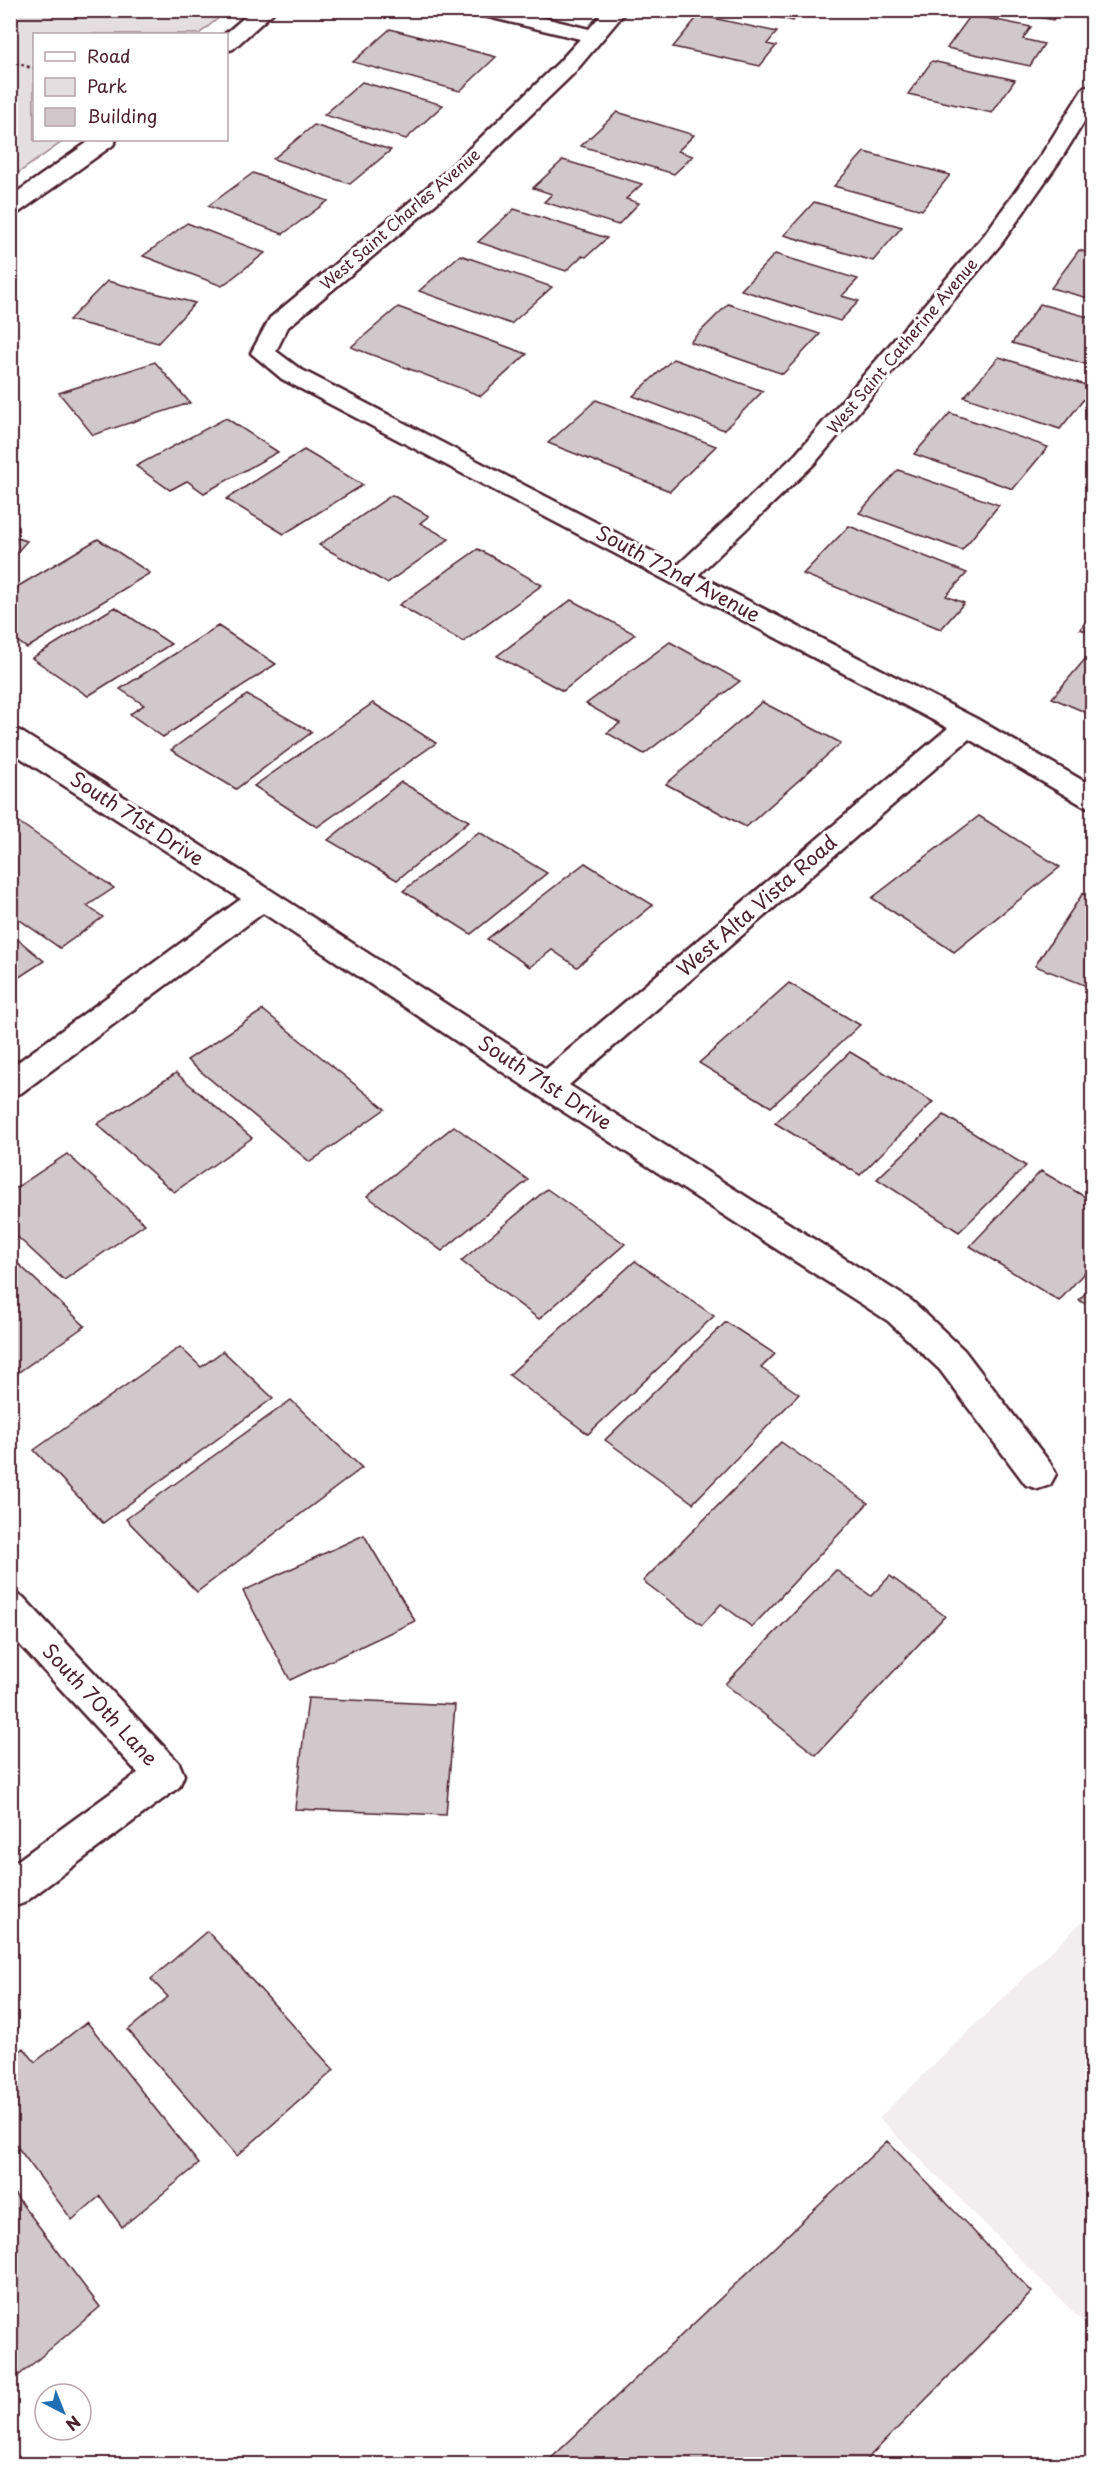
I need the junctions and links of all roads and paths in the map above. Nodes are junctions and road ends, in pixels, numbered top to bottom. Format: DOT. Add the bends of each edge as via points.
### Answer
graph roads {
  1 [pos="266,10"];
  2 [pos="483,10"];
  3 [pos="617,10"];
  4 [pos="594,36"];
  5 [pos="228,43"];
  6 [pos="10,60"];
  7 [pos="33,69"];
  8 [pos="1092,92"];
  9 [pos="104,141"];
  10 [pos="10,208"];
  11 [pos="263,353"];
  12 [pos="682,576"];
  13 [pos="967,726"];
  14 [pos="10,738"];
  15 [pos="1092,798"];
  16 [pos="262,898"];
  17 [pos="10,1085"];
  18 [pos="546,1086"];
  19 [pos="1038,1474"];
  20 [pos="10,1608"];
  21 [pos="10,1890"];
  1 -- 5 [label="street"];
  2 -- 4 [label="street"];
  3 -- 4 [label="street, West Saint Charles Avenue"];
  4 -- 11 [label="street, West Saint Charles Avenue" via="449,181 278,323"];
  6 -- 7 [label="path"];
  8 -- 12 [label="street, West Saint Catherine Avenue" via="1050,159 978,256 805,459"];
  9 -- 10 [label="street"];
  11 -- 12 [label="street, South 72nd Avenue" via="291,374"];
  12 -- 13 [label="street, South 72nd Avenue"];
  13 -- 15 [label="street, South 72nd Avenue"];
  13 -- 18 [label="street, West Alta Vista Road"];
  14 -- 16 [label="street, South 71st Drive"];
  16 -- 17 [label="street"];
  16 -- 18 [label="street, South 71st Drive"];
  18 -- 19 [label="street, South 71st Drive" via="900,1311 952,1360"];
  20 -- 21 [label="street, South 70th Lane" via="165,1775"];
}
